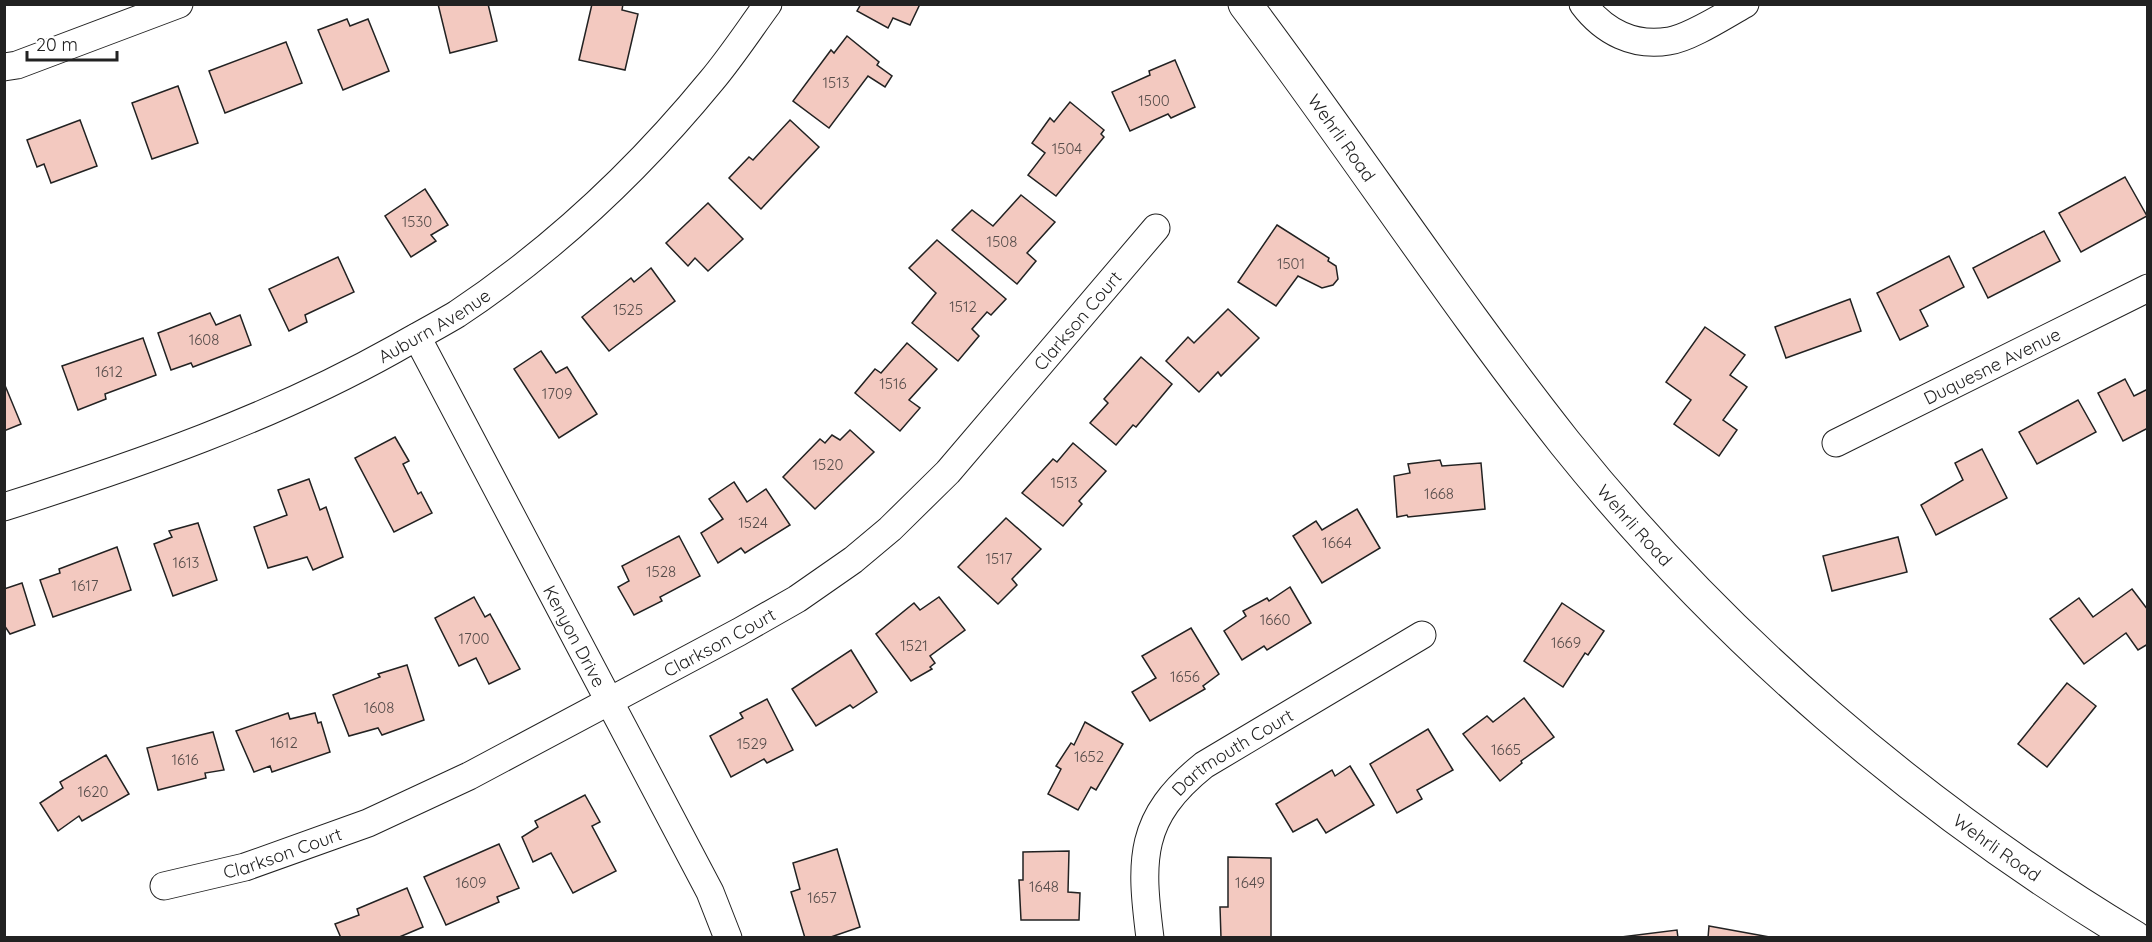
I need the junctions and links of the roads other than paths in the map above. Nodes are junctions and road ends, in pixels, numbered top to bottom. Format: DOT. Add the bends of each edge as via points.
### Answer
graph roads {
  1 [pos="179,4"];
  2 [pos="768,4"];
  3 [pos="1245,4"];
  4 [pos="1583,4"];
  5 [pos="1745,4"];
  6 [pos="4,67"];
  7 [pos="1156,228"];
  8 [pos="2148,288"];
  9 [pos="417,337"];
  10 [pos="1836,443"];
  11 [pos="4,507"];
  12 [pos="1422,635"];
  13 [pos="610,700"];
  14 [pos="164,886"];
  15 [pos="728,938"];
  16 [pos="1150,938"];
  17 [pos="2134,938"];
  1 -- 6 [label="street"];
  2 -- 9 [label="street, Auburn Avenue" via="713,79 606,195 490,290"];
  3 -- 17 [label="street, Wehrli Road" via="1473,321 1566,443 1650,542 1805,696 1912,786"];
  4 -- 5 [label="street" via="1608,30 1641,42 1670,41"];
  7 -- 13 [label="street, Clarkson Court" via="948,472 890,529 798,598"];
  8 -- 10 [label="street, Duquesne Avenue"];
  9 -- 11 [label="street, Auburn Avenue" via="338,381 205,439"];
  9 -- 13 [label="street, Kenyon Drive"];
  12 -- 16 [label="street, Dartmouth Court" via="1204,765 1182,782 1161,812 1147,848 1144,890"];
  13 -- 14 [label="street, Clarkson Court" via="469,776 368,823 245,867"];
  13 -- 15 [label="street, Kenyon Drive" via="710,892"];
}
